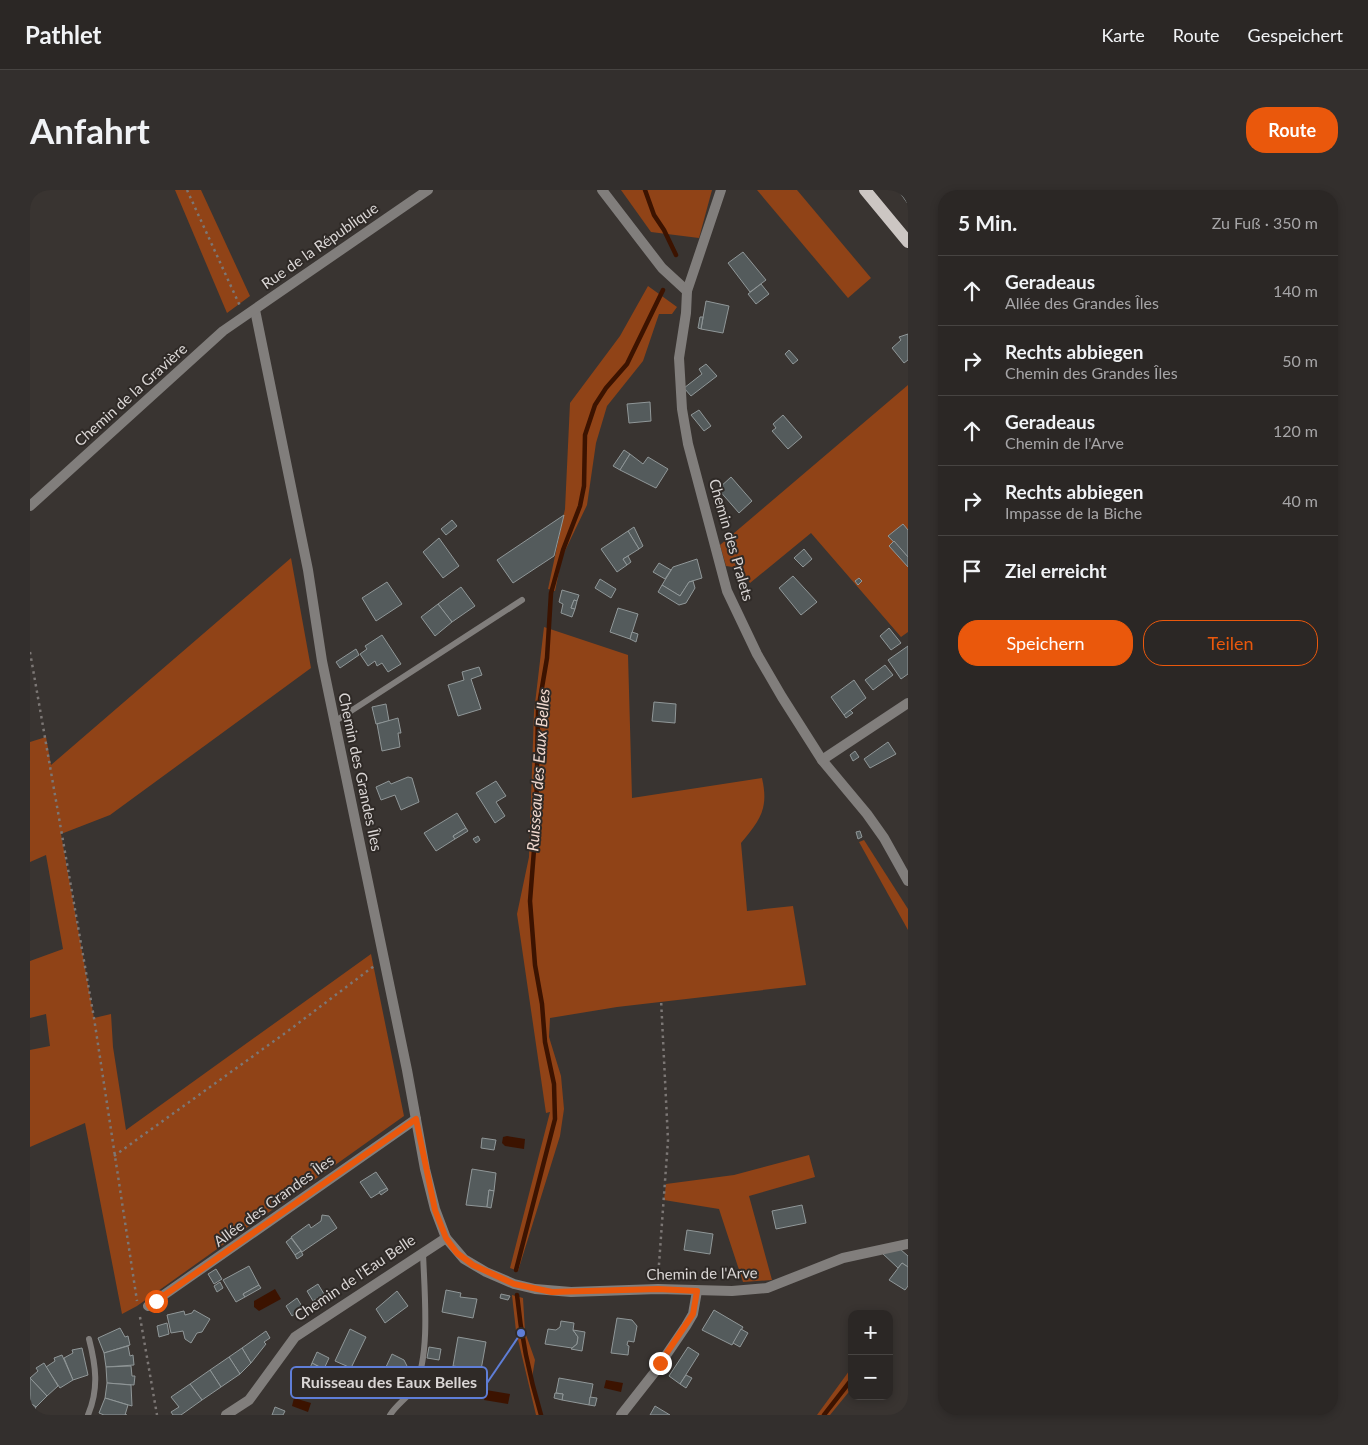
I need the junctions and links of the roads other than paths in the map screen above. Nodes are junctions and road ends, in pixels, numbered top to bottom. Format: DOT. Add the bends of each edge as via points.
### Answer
graph roads {
  1 [pos="428,190"];
  2 [pos="602,190"];
  3 [pos="721,190"];
  4 [pos="865,190"];
  5 [pos="908,242"];
  6 [pos="687,291"];
  7 [pos="255,310"];
  8 [pos="30,506"];
  9 [pos="522,600"];
  10 [pos="908,703"];
  11 [pos="334,722"];
  12 [pos="822,760"];
  13 [pos="908,881"];
  14 [pos="416,1119"];
  15 [pos="446,1238"];
  16 [pos="908,1244"];
  17 [pos="423,1251"];
  18 [pos="697,1291"];
  19 [pos="148,1306"];
  20 [pos="89,1339"];
  21 [pos="88,1415"];
  22 [pos="226,1415"];
  23 [pos="390,1415"];
  24 [pos="621,1415"];
  1 -- 7 [label="street, Rue de la République"];
  2 -- 6 [label="street" via="662,268"];
  3 -- 6 [label="street, Chemin des Pralets"];
  4 -- 5 [label="main road"];
  6 -- 12 [label="street, Chemin des Pralets" via="679,358 682,409 688,444 727,591 757,654"];
  7 -- 8 [label="street, Chemin de la Gravière" via="224,331"];
  7 -- 11 [label="street, Chemin des Grandes Îles" via="308,570"];
  9 -- 11 [label="lane"];
  10 -- 12 [label="street"];
  11 -- 14 [label="street, Chemin des Grandes Îles"];
  12 -- 13 [label="street, Chemin des Pralets" via="867,814"];
  14 -- 15 [label="street, Chemin des Grandes Îles" via="430,1192"];
  14 -- 19 [label="street, Allée des Grandes Îles"];
  15 -- 17 [label="street, Chemin de l'Eau Belle"];
  15 -- 18 [label="street, Chemin de l'Arve" via="457,1253 473,1265 514,1284 535,1289 571,1292"];
  16 -- 18 [label="street, Chemin de l'Arve" via="843,1258 767,1288"];
  17 -- 22 [label="street, Chemin de l'Eau Belle" via="295,1337 249,1400"];
  17 -- 23 [label="lane" via="425,1336 421,1360 411,1392"];
  18 -- 24 [label="street" via="693,1314 686,1326"];
  20 -- 21 [label="lane" via="96,1393"];
}
